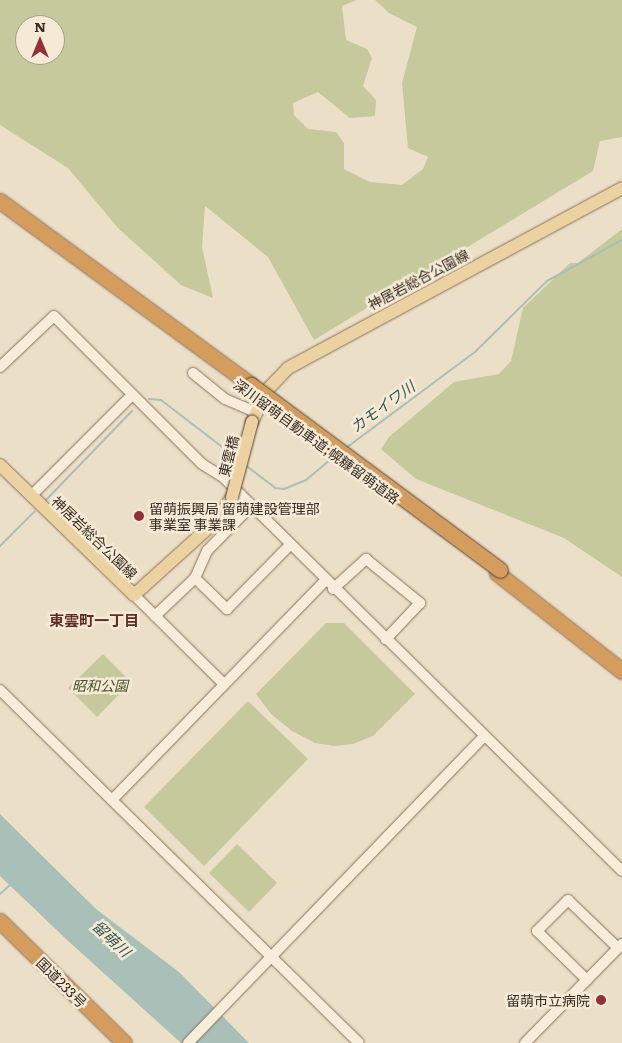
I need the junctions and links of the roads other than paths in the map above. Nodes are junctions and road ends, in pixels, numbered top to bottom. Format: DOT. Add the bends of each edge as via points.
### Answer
graph roads {
  1 [pos="622,188"];
  2 [pos="6,207"];
  3 [pos="0,367"];
  4 [pos="193,373"];
  5 [pos="132,396"];
  6 [pos="254,417"];
  7 [pos="0,466"];
  8 [pos="31,496"];
  9 [pos="232,497"];
  10 [pos="251,506"];
  11 [pos="290,545"];
  12 [pos="498,572"];
  13 [pos="195,578"];
  14 [pos="325,581"];
  15 [pos="333,589"];
  16 [pos="134,595"];
  17 [pos="155,616"];
  18 [pos="386,638"];
  19 [pos="622,660"];
  20 [pos="622,671"];
  21 [pos="224,684"];
  22 [pos="0,690"];
  23 [pos="484,737"];
  24 [pos="112,800"];
  25 [pos="622,871"];
  26 [pos="0,921"];
  27 [pos="0,935"];
  28 [pos="620,946"];
  29 [pos="272,957"];
  30 [pos="586,980"];
  31 [pos="109,1043"];
  32 [pos="124,1043"];
  33 [pos="188,1043"];
  34 [pos="359,1043"];
  35 [pos="525,1043"];
  1 -- 6 [label="main road, 神居岩総合公園線" via="311,354 277,378"];
  2 -- 12 [label="highway, 深川留萌自動車道;幌糠留萌道路"];
  3 -- 5 [label="street" via="54,316 123,382"];
  4 -- 6 [label="street"];
  5 -- 8 [label="street"];
  5 -- 10 [label="street"];
  6 -- 9 [label="main road, 東雲橋, bridge"];
  7 -- 8 [label="main road, 神居岩総合公園線"];
  8 -- 16 [label="main road, 神居岩総合公園線"];
  9 -- 16 [label="main road, 神居岩総合公園線" via="216,521"];
  10 -- 11 [label="street"];
  10 -- 13 [label="street" via="239,522 207,551"];
  11 -- 13 [label="street" via="227,609"];
  11 -- 14 [label="street"];
  12 -- 19 [label="highway, 深川留萌自動車道;幌糠留萌道路"];
  12 -- 20 [label="highway, 深川留萌自動車道;幌糠留萌道路"];
  13 -- 17 [label="street"];
  14 -- 15 [label="street"];
  14 -- 21 [label="street"];
  15 -- 18 [label="street"];
  15 -- 18 [label="street" via="366,559 420,603"];
  16 -- 17 [label="street"];
  17 -- 21 [label="street"];
  18 -- 23 [label="street"];
  21 -- 24 [label="street"];
  22 -- 24 [label="street"];
  23 -- 25 [label="street"];
  23 -- 29 [label="street"];
  24 -- 29 [label="street"];
  26 -- 32 [label="highway, 国道233号"];
  27 -- 31 [label="highway, 国道233号"];
  28 -- 30 [label="street"];
  28 -- 30 [label="street" via="568,900 537,931"];
  29 -- 33 [label="street"];
  29 -- 34 [label="street"];
  30 -- 35 [label="street"];
}
